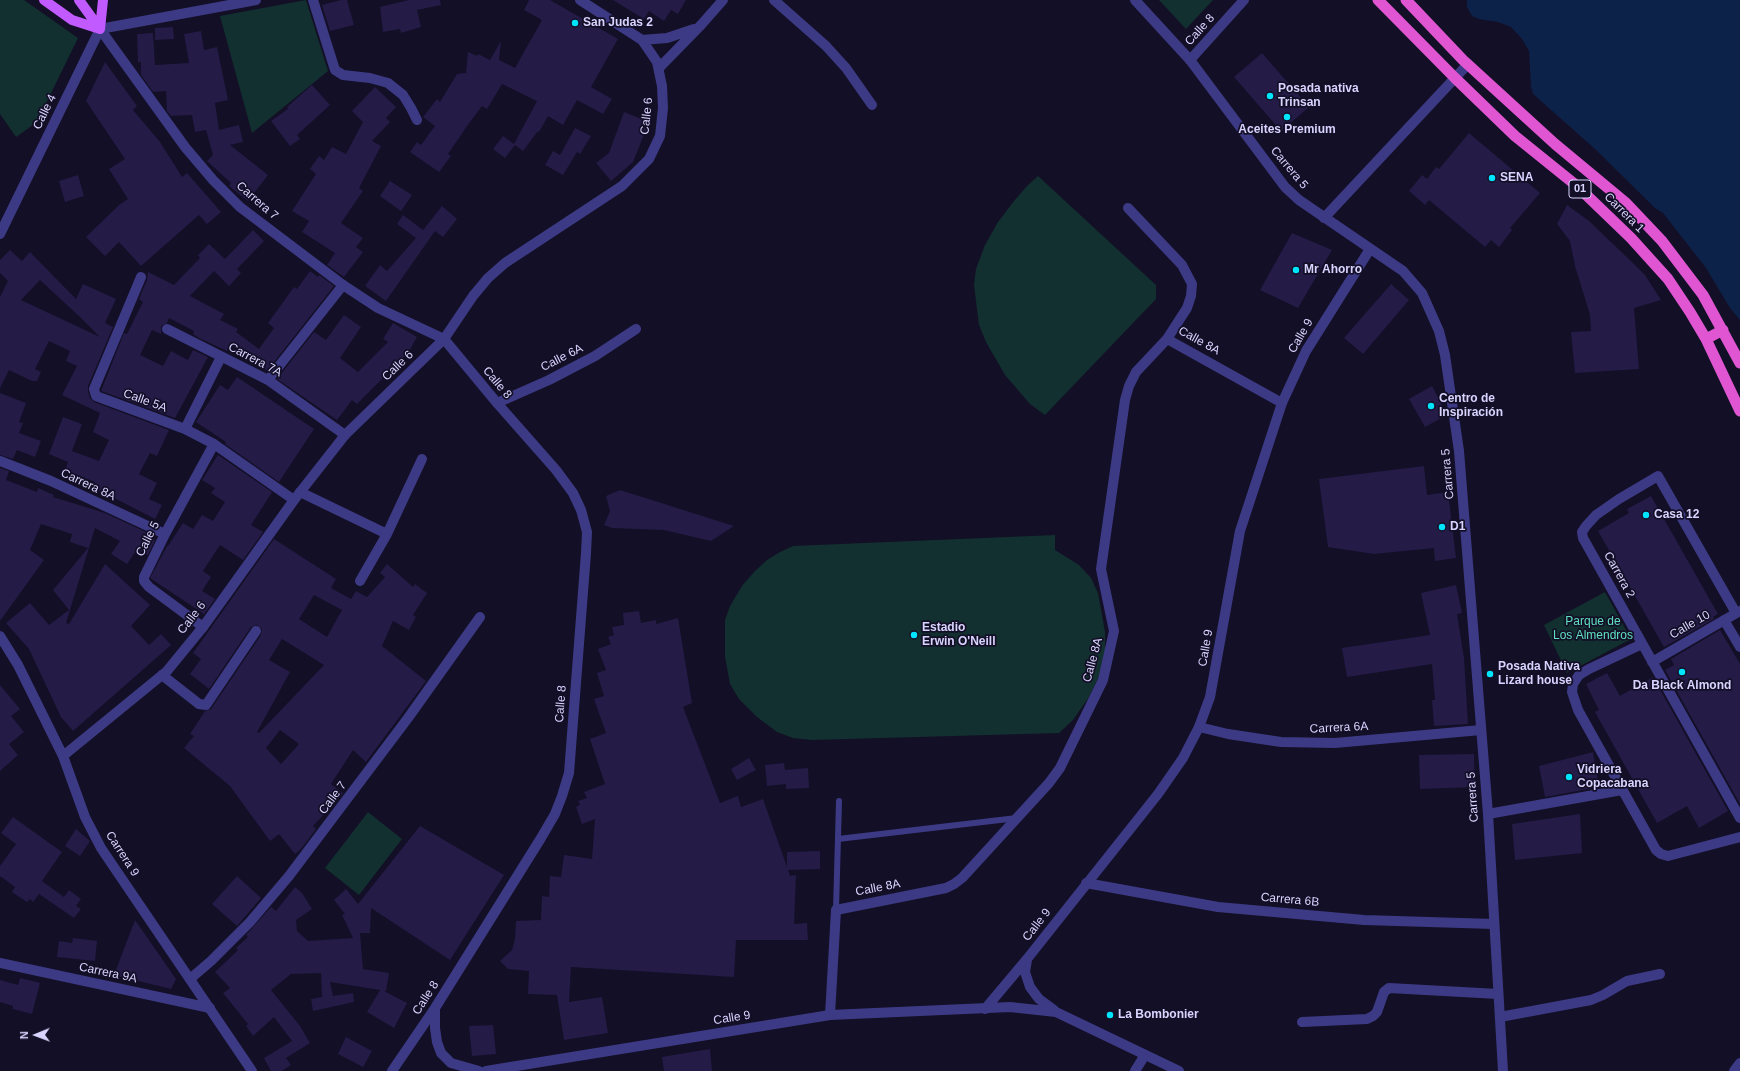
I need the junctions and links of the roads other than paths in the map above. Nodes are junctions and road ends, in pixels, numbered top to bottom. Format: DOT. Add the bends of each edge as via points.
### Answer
graph roads {
  1 [pos="44,0"];
  2 [pos="79,0"];
  3 [pos="103,0"];
  4 [pos="256,0"];
  5 [pos="313,0"];
  6 [pos="580,0"];
  7 [pos="723,0"];
  8 [pos="774,0"];
  9 [pos="1135,0"];
  10 [pos="1244,0"];
  11 [pos="1378,0"];
  12 [pos="1406,0"];
  13 [pos="701,25"];
  14 [pos="100,29"];
  15 [pos="642,40"];
  16 [pos="1190,60"];
  17 [pos="1468,64"];
  18 [pos="659,68"];
  19 [pos="1455,78"];
  20 [pos="872,105"];
  21 [pos="417,120"];
  22 [pos="1128,208"];
  23 [pos="1324,218"];
  24 [pos="0,234"];
  25 [pos="1370,249"];
  26 [pos="141,277"];
  27 [pos="343,285"];
  28 [pos="167,329"];
  29 [pos="636,329"];
  30 [pos="1723,330"];
  31 [pos="444,339"];
  32 [pos="1167,339"];
  33 [pos="1706,339"];
  34 [pos="221,357"];
  35 [pos="1740,363"];
  36 [pos="268,380"];
  37 [pos="497,403"];
  38 [pos="1282,403"];
  39 [pos="1740,411"];
  40 [pos="185,429"];
  41 [pos="345,435"];
  42 [pos="214,444"];
  43 [pos="422,459"];
  44 [pos="0,461"];
  45 [pos="297,496"];
  46 [pos="165,534"];
  47 [pos="387,534"];
  48 [pos="360,581"];
  49 [pos="1738,612"];
  50 [pos="480,617"];
  51 [pos="1724,620"];
  52 [pos="203,627"];
  53 [pos="256,631"];
  54 [pos="0,636"];
  55 [pos="1642,644"];
  56 [pos="1740,648"];
  57 [pos="1652,662"];
  58 [pos="162,676"];
  59 [pos="1199,727"];
  60 [pos="1481,730"];
  61 [pos="63,756"];
  62 [pos="1622,790"];
  63 [pos="838,801"];
  64 [pos="1488,814"];
  65 [pos="1017,818"];
  66 [pos="1740,818"];
  67 [pos="1740,837"];
  68 [pos="838,839"];
  69 [pos="1086,883"];
  70 [pos="836,910"];
  71 [pos="1494,924"];
  72 [pos="1027,959"];
  73 [pos="0,963"];
  74 [pos="1660,974"];
  75 [pos="190,979"];
  76 [pos="1498,994"];
  77 [pos="210,1008"];
  78 [pos="435,1008"];
  79 [pos="985,1009"];
  80 [pos="1056,1012"];
  81 [pos="830,1015"];
  82 [pos="1500,1017"];
  83 [pos="1302,1022"];
  84 [pos="1145,1055"];
  85 [pos="1740,1063"];
  86 [pos="252,1071"];
  87 [pos="392,1071"];
  88 [pos="478,1071"];
  89 [pos="486,1071"];
  90 [pos="1136,1071"];
  91 [pos="1179,1071"];
  92 [pos="1503,1071"];
  93 [pos="1734,1071"];
  1 -- 14 [label="main road" via="72,20"];
  2 -- 14 [label="main road"];
  3 -- 14 [label="main road, Calle 4"];
  4 -- 14 [label="street"];
  5 -- 21 [label="street" via="335,70 343,75 388,83 403,95"];
  6 -- 15 [label="street"];
  7 -- 13 [label="street"];
  8 -- 20 [label="street" via="831,51"];
  9 -- 16 [label="street, Carrera 5"];
  10 -- 16 [label="street, Calle 8"];
  11 -- 19 [label="highway, Carrera 1 / 01"];
  12 -- 17 [label="highway, Carrera 1 / 01"];
  13 -- 15 [label="street" via="667,38"];
  13 -- 18 [label="street"];
  14 -- 24 [label="street, Calle 4"];
  14 -- 27 [label="street, Carrera 7" via="185,147 213,180 246,211"];
  15 -- 18 [label="street, Calle 6" via="653,54"];
  16 -- 23 [label="street, Carrera 5" via="1285,187 1298,200"];
  17 -- 19 [label="street"];
  17 -- 30 [label="highway, Carrera 1 / 01" via="1555,144 1626,203 1690,275"];
  18 -- 31 [label="street, Calle 6" via="663,108 660,136 649,158 622,186 505,263 488,278"];
  19 -- 23 [label="street"];
  19 -- 33 [label="highway, Carrera 1 / 01" via="1515,136 1577,186 1631,238 1668,279"];
  22 -- 32 [label="street" via="1182,265 1192,284 1187,308"];
  23 -- 25 [label="street, Carrera 5"];
  25 -- 38 [label="street, Calle 9" via="1306,351"];
  25 -- 60 [label="street, Carrera 5" via="1403,271 1422,293 1445,355 1459,451"];
  26 -- 40 [label="street, Calle 5A" via="94,393 99,398"];
  27 -- 31 [label="street, Carrera 7" via="378,308"];
  27 -- 36 [label="street"];
  28 -- 34 [label="street, Carrera 7A"];
  29 -- 37 [label="street, Calle 6A" via="589,359"];
  30 -- 33 [label="highway"];
  30 -- 35 [label="highway, Carrera 1 / 01"];
  31 -- 37 [label="street, Calle 8"];
  31 -- 41 [label="street, Calle 6"];
  32 -- 38 [label="street, Calle 8A"];
  32 -- 65 [label="street, Calle 8A" via="1136,372 1125,400 1101,569 1114,631 1103,680 1060,768"];
  33 -- 39 [label="highway, Carrera 1 / 01"];
  34 -- 36 [label="street, Carrera 7A"];
  34 -- 40 [label="street"];
  36 -- 41 [label="street, Carrera 7A"];
  37 -- 78 [label="street, Calle 8" via="573,493 587,532 569,773 555,814"];
  38 -- 59 [label="street, Calle 9" via="1240,531 1210,697"];
  40 -- 42 [label="street, Calle 5A"];
  41 -- 45 [label="street, Calle 6"];
  42 -- 45 [label="street, Calle 5A"];
  42 -- 46 [label="street, Calle 5"];
  43 -- 47 [label="street"];
  44 -- 46 [label="street, Carrera 8A" via="52,481"];
  45 -- 47 [label="street, Calle 5A"];
  45 -- 52 [label="street, Calle 6"];
  46 -- 52 [label="street, Calle 5" via="145,573 144,581"];
  47 -- 48 [label="street"];
  49 -- 51 [label="street, Calle 10"];
  49 -- 55 [label="street, Carrera 2" via="1658,476 1619,499 1596,516 1582,532"];
  50 -- 75 [label="street, Calle 7" via="403,725 289,876 250,922"];
  51 -- 56 [label="street"];
  51 -- 57 [label="street, Calle 10"];
  52 -- 58 [label="street, Calle 6"];
  53 -- 58 [label="street" via="206,704 199,704"];
  54 -- 61 [label="street, Carrera 9" via="18,665"];
  55 -- 57 [label="street, Carrera 2"];
  55 -- 62 [label="street" via="1589,669 1579,675 1573,684 1572,692 1578,710"];
  57 -- 66 [label="street, Carrera 2"];
  58 -- 61 [label="street, Calle 6"];
  59 -- 60 [label="street, Carrera 6A" via="1281,742 1335,743"];
  59 -- 69 [label="street, Calle 9" via="1183,758 1158,794"];
  60 -- 64 [label="street, Carrera 5"];
  61 -- 75 [label="street, Carrera 9" via="85,818 102,848"];
  62 -- 64 [label="street"];
  62 -- 67 [label="street" via="1656,850 1661,854 1668,856"];
  63 -- 68 [label="lane"];
  64 -- 71 [label="street, Carrera 5"];
  65 -- 68 [label="lane"];
  65 -- 70 [label="street, Calle 8A" via="954,884 946,888"];
  68 -- 70 [label="lane"];
  69 -- 71 [label="street, Carrera 6B" via="1218,907 1364,920"];
  69 -- 72 [label="street, Calle 9"];
  70 -- 81 [label="street"];
  71 -- 76 [label="street, Carrera 5"];
  72 -- 79 [label="street, Calle 9"];
  72 -- 80 [label="street" via="1025,972 1030,987 1039,999"];
  73 -- 77 [label="street, Carrera 9A"];
  74 -- 82 [label="street" via="1627,980 1591,1000"];
  75 -- 77 [label="street, Carrera 9"];
  76 -- 82 [label="street, Carrera 5"];
  76 -- 83 [label="street" via="1389,988 1384,992 1377,1012 1368,1019"];
  77 -- 86 [label="street, Carrera 9"];
  78 -- 87 [label="street, Calle 8"];
  78 -- 88 [label="street" via="435,1028 441,1053 451,1063"];
  79 -- 80 [label="street, Calle 9" via="1010,1007"];
  79 -- 81 [label="street, Calle 9"];
  80 -- 84 [label="street, Calle 9"];
  81 -- 89 [label="street, Calle 9"];
  82 -- 92 [label="street, Carrera 5"];
  84 -- 90 [label="street"];
  84 -- 91 [label="street, Calle 9"];
  85 -- 93 [label="street"];
}
